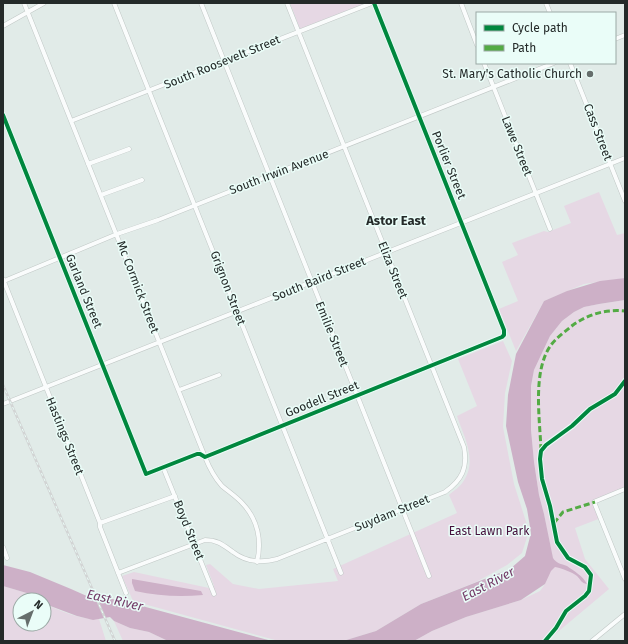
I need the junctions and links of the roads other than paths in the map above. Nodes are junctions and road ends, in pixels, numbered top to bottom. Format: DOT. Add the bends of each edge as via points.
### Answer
graph roads {
  1 [pos="24,3"];
  2 [pos="44,3"];
  3 [pos="114,3"];
  4 [pos="201,3"];
  5 [pos="287,3"];
  6 [pos="373,3"];
  7 [pos="460,3"];
  8 [pos="28,12"];
  9 [pos="3,26"];
  10 [pos="298,32"];
  11 [pos="476,43"];
  12 [pos="224,61"];
  13 [pos="484,64"];
  14 [pos="551,64"];
  15 [pos="570,64"];
  16 [pos="493,87"];
  17 [pos="150,91"];
  18 [pos="3,115"];
  19 [pos="419,117"];
  20 [pos="71,121"];
  21 [pos="344,146"];
  22 [pos="129,149"];
  23 [pos="625,158"];
  24 [pos="88,164"];
  25 [pos="610,164"];
  26 [pos="269,176"];
  27 [pos="142,180"];
  28 [pos="536,193"];
  29 [pos="101,195"];
  30 [pos="625,201"];
  31 [pos="195,204"];
  32 [pos="461,223"];
  33 [pos="550,229"];
  34 [pos="117,234"];
  35 [pos="386,252"];
  36 [pos="60,258"];
  37 [pos="3,280"];
  38 [pos="312,282"];
  39 [pos="237,312"];
  40 [pos="504,335"];
  41 [pos="159,341"];
  42 [pos="102,364"];
  43 [pos="432,366"];
  44 [pos="219,375"];
  45 [pos="46,386"];
  46 [pos="178,390"];
  47 [pos="357,395"];
  48 [pos="3,404"];
  49 [pos="282,425"];
  50 [pos="464,447"];
  51 [pos="205,457"];
  52 [pos="163,467"];
  53 [pos="146,474"];
  54 [pos="625,489"];
  55 [pos="175,496"];
  56 [pos="402,509"];
  57 [pos="100,523"];
  58 [pos="327,539"];
  59 [pos="194,543"];
  60 [pos="3,547"];
  61 [pos="7,558"];
  62 [pos="257,562"];
  63 [pos="118,573"];
  64 [pos="341,573"];
  65 [pos="429,576"];
  66 [pos="625,579"];
  67 [pos="126,592"];
  68 [pos="214,594"];
  69 [pos="625,614"];
  70 [pos="592,641"];
  1 -- 8 [label="street, Mc Cormick Street"];
  2 -- 8 [label="street"];
  3 -- 17 [label="street, Grignon Street"];
  4 -- 12 [label="street, Emilie Street"];
  5 -- 10 [label="street, Eliza Street"];
  6 -- 10 [label="street, South Roosevelt Street"];
  6 -- 19 [label="street, Porlier Street"];
  7 -- 11 [label="street"];
  8 -- 9 [label="street"];
  8 -- 20 [label="street, Mc Cormick Street"];
  10 -- 12 [label="street, South Roosevelt Street"];
  10 -- 21 [label="street, Eliza Street"];
  12 -- 17 [label="street, South Roosevelt Street"];
  12 -- 26 [label="street, Emilie Street"];
  13 -- 16 [label="street, Lawe Street"];
  14 -- 16 [label="street, South Irwin Avenue"];
  15 -- 25 [label="street, Cass Street"];
  16 -- 19 [label="street, South Irwin Avenue"];
  16 -- 28 [label="street, Lawe Street"];
  17 -- 20 [label="street, South Roosevelt Street"];
  17 -- 31 [label="street, Grignon Street"];
  18 -- 36 [label="street, Garland Street"];
  19 -- 21 [label="street, South Irwin Avenue"];
  19 -- 32 [label="street, Porlier Street"];
  20 -- 24 [label="street, Mc Cormick Street"];
  21 -- 26 [label="street, South Irwin Avenue"];
  21 -- 35 [label="street, Eliza Street"];
  22 -- 24 [label="street"];
  23 -- 25 [label="street, South Baird Street"];
  24 -- 29 [label="street, Mc Cormick Street"];
  25 -- 28 [label="street, South Baird Street"];
  25 -- 30 [label="street, Cass Street"];
  26 -- 31 [label="street, South Irwin Avenue"];
  26 -- 38 [label="street, Emilie Street"];
  27 -- 29 [label="street"];
  28 -- 32 [label="street, South Baird Street"];
  28 -- 33 [label="street, Lawe Street"];
  29 -- 34 [label="street, Mc Cormick Street"];
  31 -- 34 [label="street, South Irwin Avenue"];
  31 -- 39 [label="street, Grignon Street"];
  32 -- 35 [label="street, South Baird Street"];
  32 -- 40 [label="street, Porlier Street"];
  34 -- 36 [label="street, South Irwin Avenue"];
  34 -- 41 [label="street, Mc Cormick Street"];
  35 -- 38 [label="street, South Baird Street"];
  35 -- 43 [label="street, Eliza Street"];
  36 -- 37 [label="street, South Irwin Avenue"];
  36 -- 42 [label="street, Garland Street"];
  37 -- 45 [label="street, Hastings Street"];
  38 -- 39 [label="street, South Baird Street"];
  38 -- 47 [label="street, Emilie Street"];
  39 -- 41 [label="street, South Baird Street"];
  39 -- 49 [label="street, Grignon Street"];
  40 -- 43 [label="street, Goodell Street"];
  41 -- 42 [label="street, South Baird Street"];
  41 -- 46 [label="street, Mc Cormick Street"];
  42 -- 45 [label="street, South Baird Street"];
  42 -- 53 [label="street, Garland Street"];
  43 -- 47 [label="street, Goodell Street"];
  43 -- 50 [label="street, Eliza Street"];
  44 -- 46 [label="street"];
  45 -- 48 [label="street, South Baird Street"];
  45 -- 57 [label="street, Hastings Street"];
  46 -- 51 [label="street, Mc Cormick Street"];
  47 -- 49 [label="street, Goodell Street"];
  47 -- 56 [label="street, Emilie Street"];
  49 -- 51 [label="street, Goodell Street"];
  49 -- 58 [label="street, Grignon Street"];
  50 -- 56 [label="street, Suydam Street" via="464,467 461,477 453,487"];
  51 -- 52 [label="street, Goodell Street" via="197,454"];
  51 -- 62 [label="street, Mc Cormick Street" via="216,479 244,504 254,521 259,539"];
  52 -- 53 [label="street, Goodell Street"];
  52 -- 55 [label="street, Boyd Street"];
  54 -- 66 [label="street" via="595,502"];
  55 -- 57 [label="street"];
  55 -- 59 [label="street, Boyd Street"];
  56 -- 58 [label="street, Suydam Street"];
  56 -- 65 [label="street, Emilie Street"];
  57 -- 63 [label="street, Hastings Street"];
  58 -- 62 [label="street, Suydam Street" via="270,561"];
  58 -- 64 [label="street, Grignon Street"];
  59 -- 62 [label="street" via="215,540 238,556"];
  59 -- 63 [label="street"];
  59 -- 68 [label="street, Boyd Street"];
  60 -- 61 [label="street"];
  63 -- 67 [label="street, Hastings Street"];
  69 -- 70 [label="street"];
}
